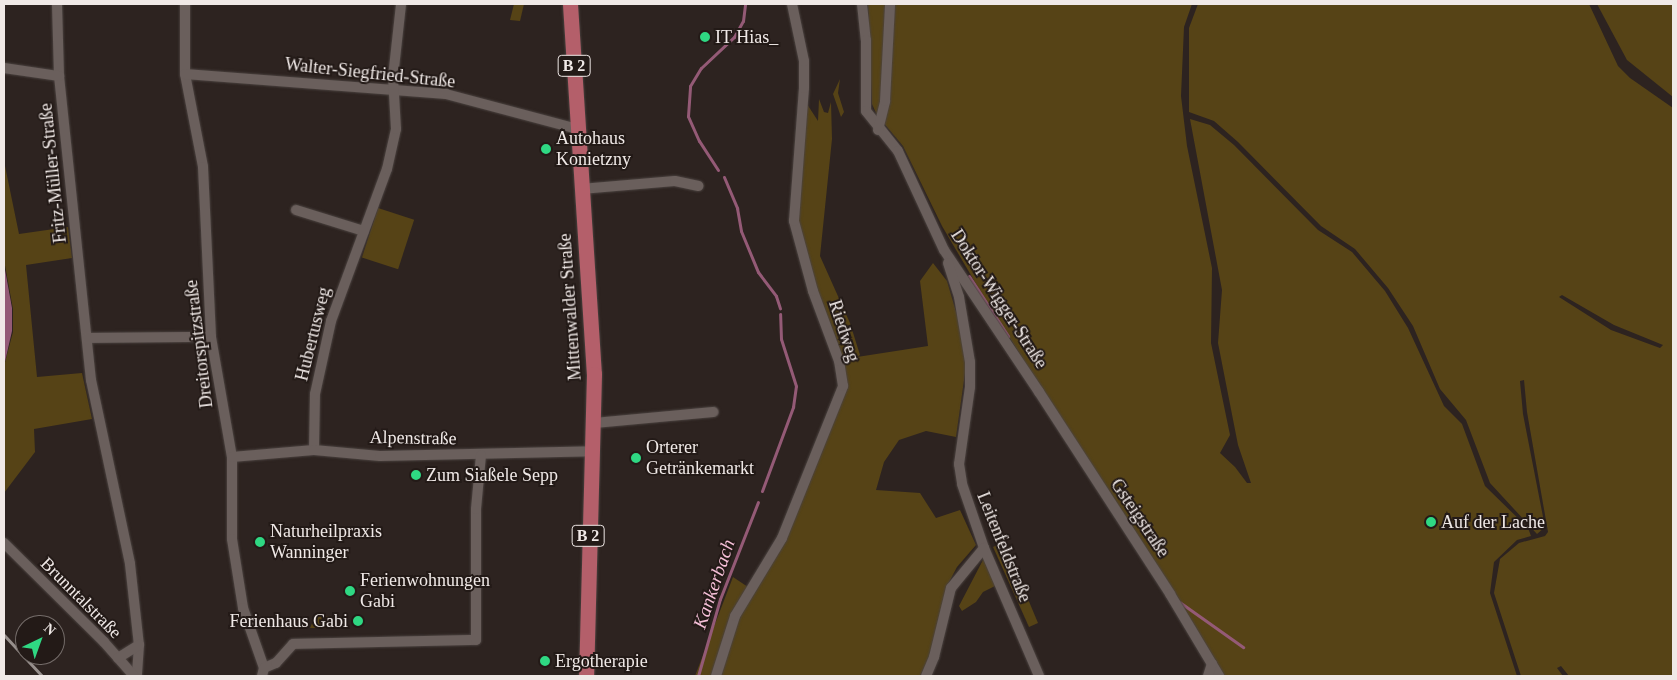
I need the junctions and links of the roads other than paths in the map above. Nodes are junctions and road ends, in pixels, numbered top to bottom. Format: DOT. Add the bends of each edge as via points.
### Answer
graph roads {
  1 [pos="57,4"];
  2 [pos="184,4"];
  3 [pos="402,4"];
  4 [pos="570,4"];
  5 [pos="792,4"];
  6 [pos="862,4"];
  7 [pos="890,4"];
  8 [pos="4,68"];
  9 [pos="185,74"];
  10 [pos="59,76"];
  11 [pos="393,90"];
  12 [pos="578,129"];
  13 [pos="878,130"];
  14 [pos="698,186"];
  15 [pos="581,189"];
  16 [pos="296,210"];
  17 [pos="364,231"];
  18 [pos="944,250"];
  19 [pos="212,337"];
  20 [pos="87,338"];
  21 [pos="1040,392"];
  22 [pos="713,412"];
  23 [pos="594,423"];
  24 [pos="314,450"];
  25 [pos="594,451"];
  26 [pos="481,455"];
  27 [pos="232,457"];
  28 [pos="4,543"];
  29 [pos="984,548"];
  30 [pos="139,645"];
  31 [pos="118,658"];
  32 [pos="1212,664"];
  33 [pos="263,672"];
  34 [pos="135,676"];
  35 [pos="586,676"];
  36 [pos="716,676"];
  37 [pos="926,676"];
  38 [pos="1039,676"];
  39 [pos="1208,676"];
  40 [pos="1219,676"];
  1 -- 10 [label="street, Fritz-Müller-Straße"];
  2 -- 9 [label="street, Dreitorspitzstraße"];
  3 -- 11 [label="street, Hubertusweg"];
  4 -- 12 [label="main road, Mittenwalder Straße / B 2"];
  5 -- 36 [label="street, Riedweg" via="801,42 804,79 794,226 837,354 843,386 782,538 735,616"];
  6 -- 13 [label="street, Doktor-Wigger-Straße" via="866,40 866,111"];
  7 -- 13 [label="street" via="885,101"];
  8 -- 10 [label="street"];
  9 -- 11 [label="street, Walter-Siegfried-Straße"];
  9 -- 19 [label="street, Dreitorspitzstraße" via="203,167"];
  10 -- 20 [label="street, Fritz-Müller-Straße"];
  11 -- 12 [label="street, Walter-Siegfried-Straße" via="446,94"];
  11 -- 17 [label="street, Hubertusweg" via="396,129 387,169"];
  12 -- 15 [label="main road, Mittenwalder Straße / B 2"];
  13 -- 18 [label="street, Doktor-Wigger-Straße" via="898,152 908,170"];
  14 -- 15 [label="street" via="675,181"];
  15 -- 23 [label="main road, Mittenwalder Straße / B 2" via="594,374"];
  16 -- 17 [label="street"];
  17 -- 24 [label="street, Hubertusweg" via="341,287 320,364 315,394"];
  18 -- 21 [label="street, Doktor-Wigger-Straße"];
  18 -- 29 [label="street, Leitenfeldstraße" via="959,297 970,362 970,387 959,464 968,507"];
  19 -- 20 [label="street"];
  19 -- 27 [label="street, Dreitorspitzstraße"];
  20 -- 30 [label="street, Fritz-Müller-Straße" via="91,380 130,564"];
  21 -- 32 [label="street, Gsteigstraße"];
  22 -- 23 [label="street"];
  23 -- 25 [label="main road, Mittenwalder Straße / B 2"];
  24 -- 26 [label="street, Alpenstraße" via="380,456"];
  24 -- 27 [label="street, Alpenstraße"];
  25 -- 26 [label="street, Alpenstraße"];
  25 -- 35 [label="main road, Mittenwalder Straße / B 2" via="589,513"];
  26 -- 33 [label="street" via="476,509 476,640 293,644"];
  27 -- 33 [label="street, Dreitorspitzstraße" via="232,539 243,608"];
  28 -- 31 [label="street, Brunntalstraße"];
  29 -- 37 [label="street" via="951,588 934,657"];
  29 -- 38 [label="street, Leitenfeldstraße"];
  30 -- 31 [label="street"];
  30 -- 34 [label="street, Fritz-Müller-Straße"];
  31 -- 34 [label="street, Brunntalstraße"];
  32 -- 39 [label="street"];
  32 -- 40 [label="street, Gsteigstraße"];
}
